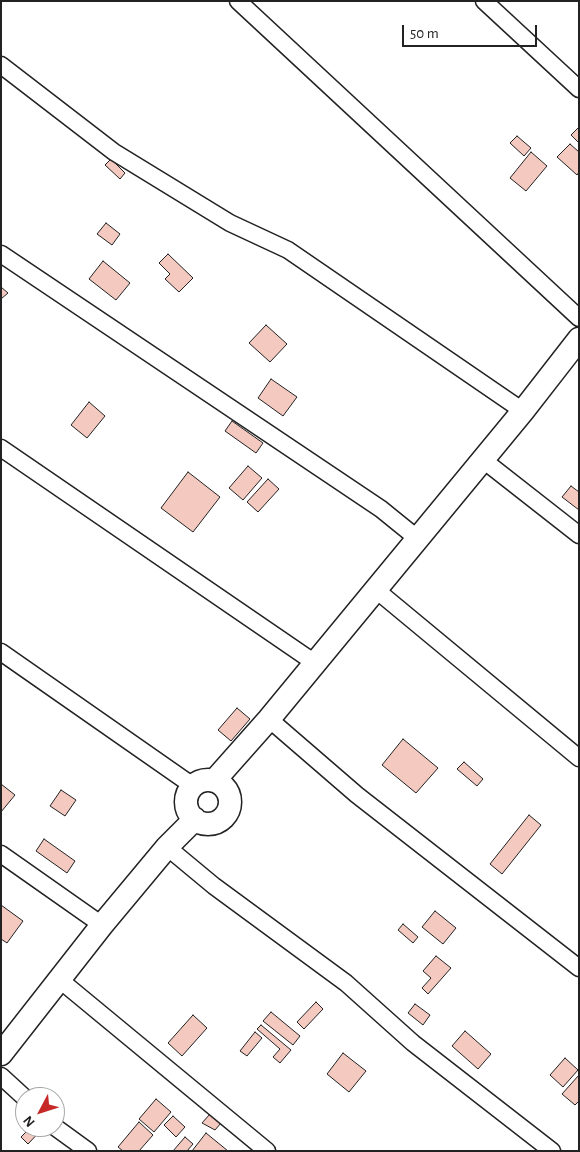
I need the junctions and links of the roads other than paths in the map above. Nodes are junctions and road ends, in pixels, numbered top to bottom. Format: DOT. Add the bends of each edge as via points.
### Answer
graph roads {
  1 [pos="238,1"];
  2 [pos="484,1"];
  3 [pos="1,65"];
  4 [pos="579,89"];
  5 [pos="1,254"];
  6 [pos="579,318"];
  7 [pos="579,339"];
  8 [pos="523,411"];
  9 [pos="1,448"];
  10 [pos="482,459"];
  11 [pos="579,535"];
  12 [pos="418,539"];
  13 [pos="375,589"];
  14 [pos="1,652"];
  15 [pos="315,663"];
  16 [pos="269,719"];
  17 [pos="579,758"];
  18 [pos="203,783"];
  19 [pos="195,819"];
  20 [pos="167,847"];
  21 [pos="1,854"];
  22 [pos="102,925"];
  23 [pos="579,968"];
  24 [pos="60,980"];
  25 [pos="2,1050"];
  26 [pos="1,1076"];
  27 [pos="15,1089"];
  28 [pos="65,1134"];
  29 [pos="88,1151"];
  30 [pos="267,1151"];
  31 [pos="552,1151"];
  1 -- 6 [label="street"];
  2 -- 4 [label="street"];
  3 -- 8 [label="street" via="114,152 230,223 288,250"];
  5 -- 12 [label="street" via="380,509"];
  7 -- 8 [label="main road"];
  8 -- 10 [label="main road"];
  9 -- 15 [label="street"];
  10 -- 11 [label="street"];
  10 -- 12 [label="main road"];
  12 -- 13 [label="main road"];
  13 -- 15 [label="main road"];
  13 -- 17 [label="street"];
  14 -- 18 [label="street"];
  15 -- 16 [label="main road"];
  16 -- 18 [label="main road"];
  16 -- 23 [label="street" via="357,795"];
  18 -- 19 [label="main road" via="186,799 190,814"];
  18 -- 19 [label="main road" via="226,789 228,811 210,823"];
  19 -- 20 [label="main road"];
  20 -- 22 [label="main road"];
  20 -- 31 [label="street" via="214,886 346,983 412,1043"];
  21 -- 22 [label="street"];
  22 -- 24 [label="main road"];
  24 -- 25 [label="main road"];
  24 -- 30 [label="street"];
  26 -- 27 [label="street"];
  28 -- 29 [label="street"];
}
